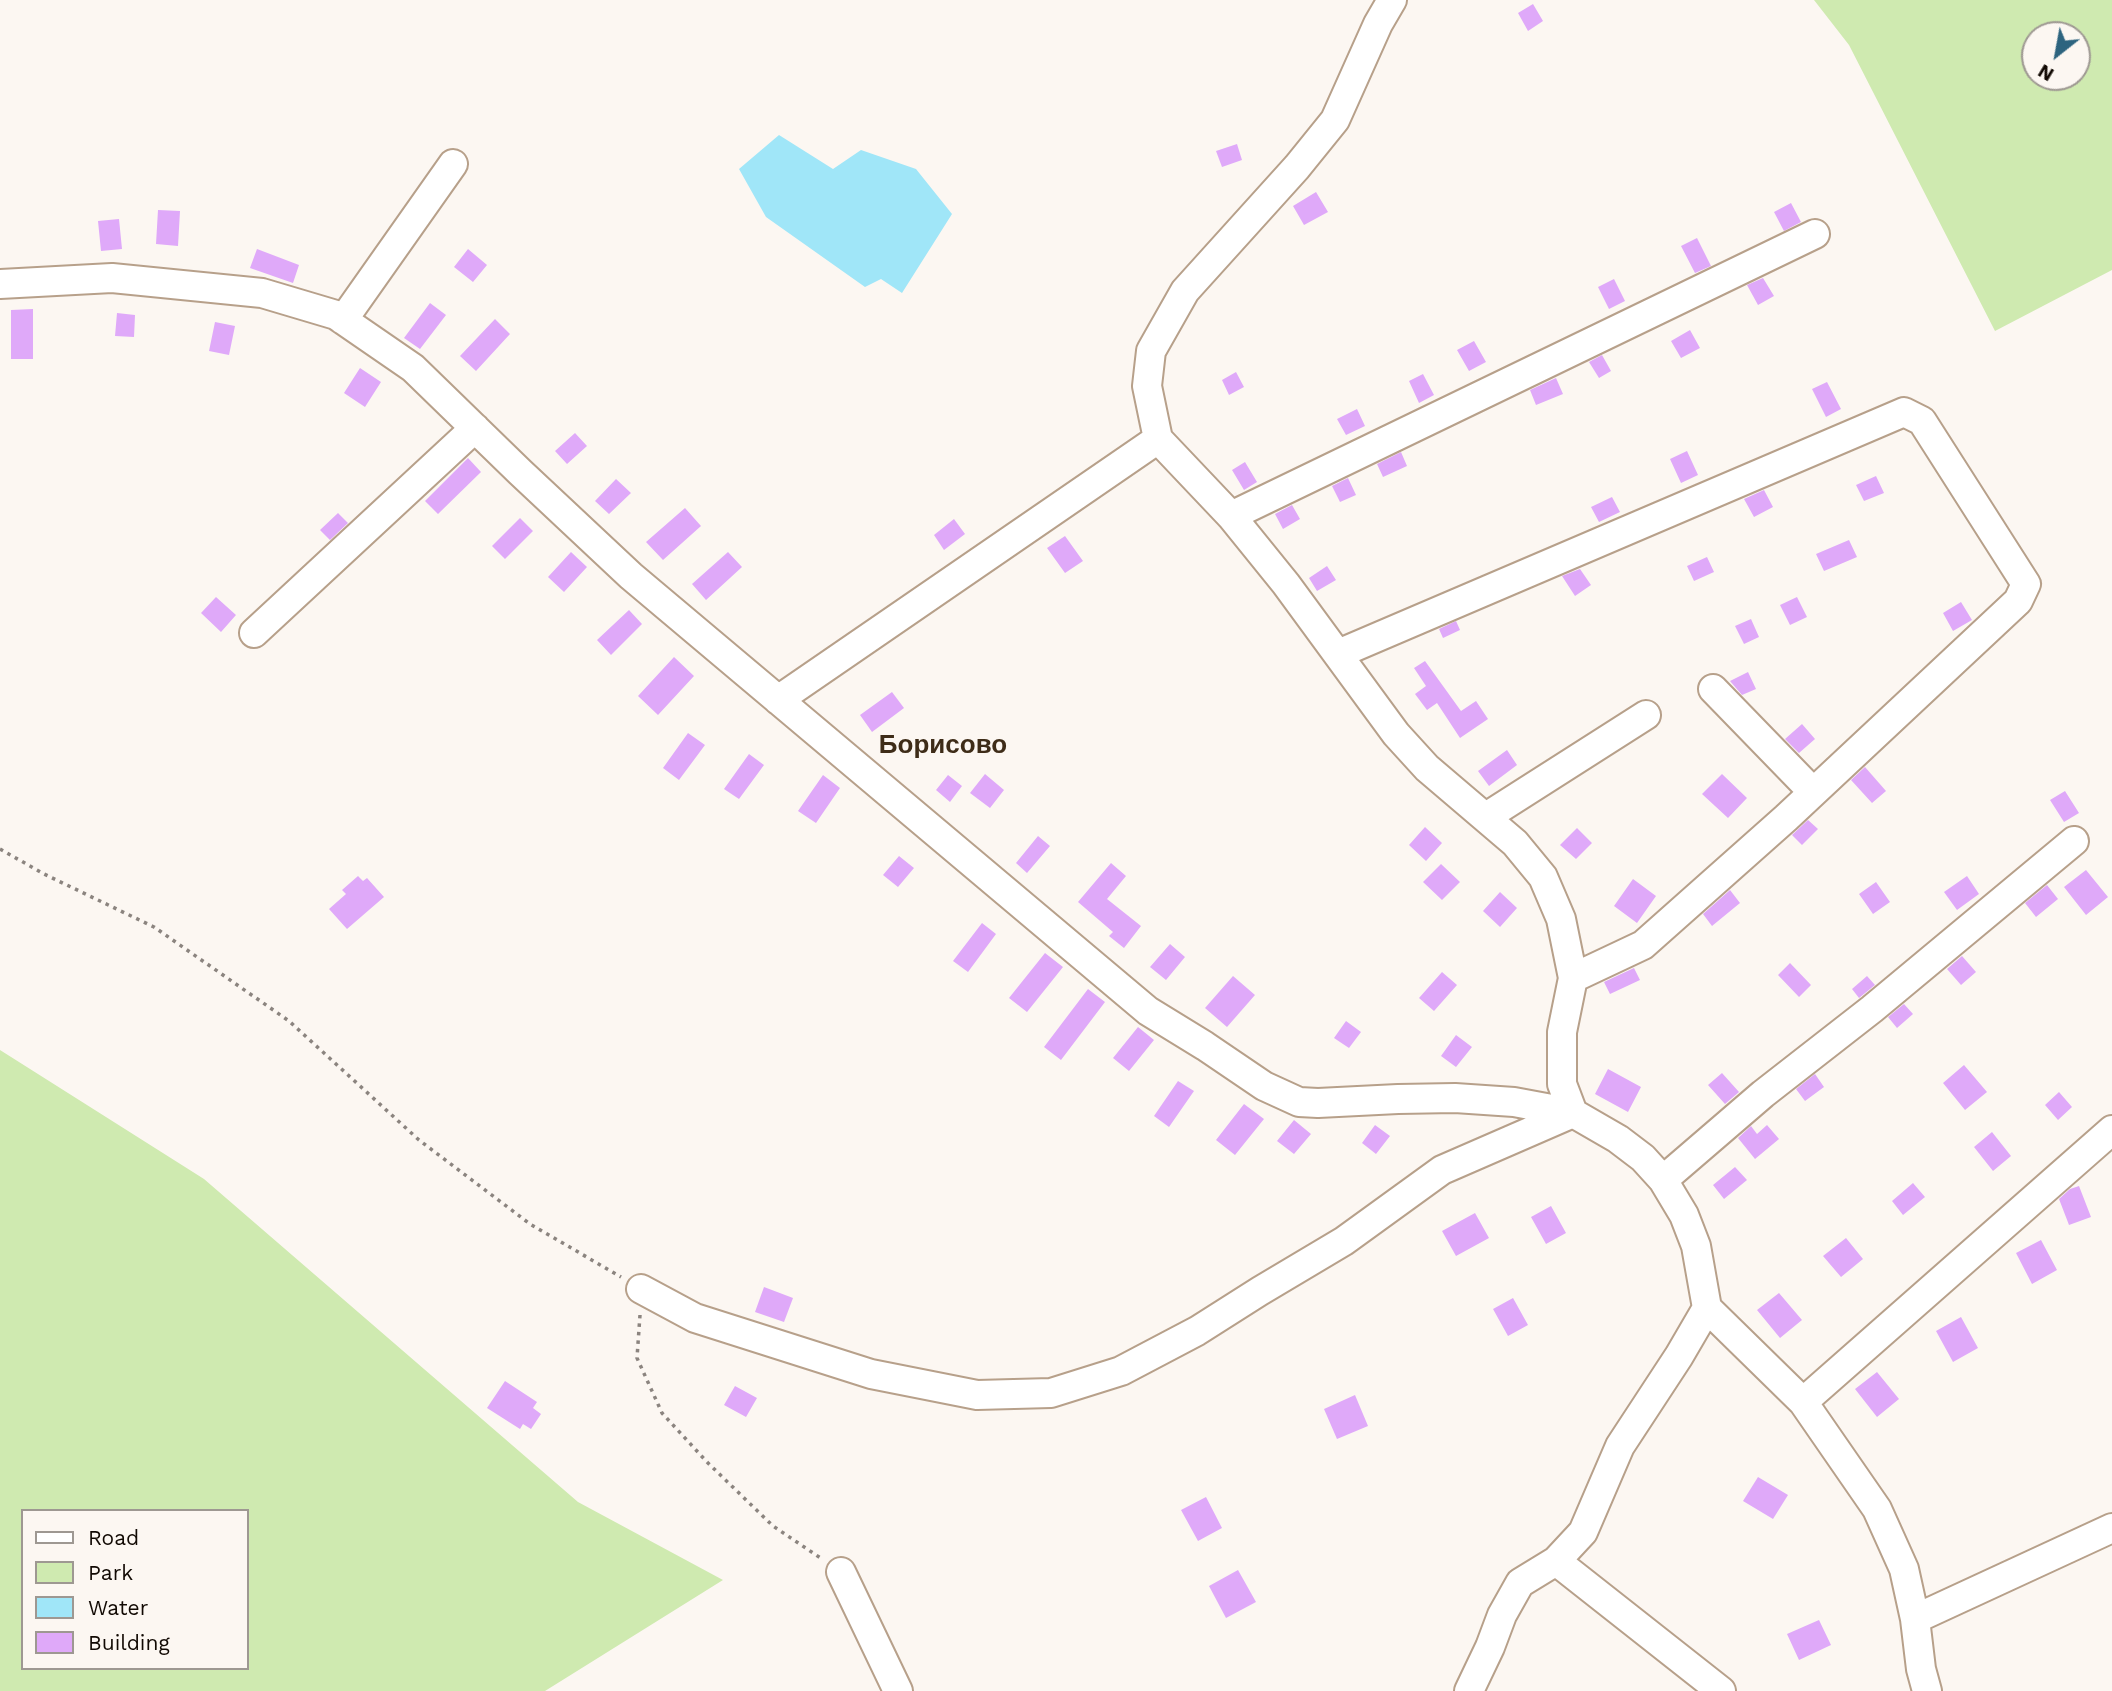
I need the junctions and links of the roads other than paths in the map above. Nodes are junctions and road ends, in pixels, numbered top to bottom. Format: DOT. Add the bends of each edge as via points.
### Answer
graph roads {
  1 [pos="1392,0"];
  2 [pos="453,164"];
  3 [pos="1815,234"];
  4 [pos="0,284"];
  5 [pos="343,320"];
  6 [pos="475,428"];
  7 [pos="1158,439"];
  8 [pos="1231,516"];
  9 [pos="254,633"];
  10 [pos="1338,654"];
  11 [pos="1713,689"];
  12 [pos="778,700"];
  13 [pos="1646,715"];
  14 [pos="1813,792"];
  15 [pos="1486,817"];
  16 [pos="2074,841"];
  17 [pos="1573,978"];
  18 [pos="1573,1113"];
  19 [pos="2112,1130"];
  20 [pos="1663,1180"];
  21 [pos="641,1289"];
  22 [pos="1707,1308"];
  23 [pos="1804,1402"];
  24 [pos="2112,1528"];
  25 [pos="1556,1561"];
  26 [pos="841,1572"];
  27 [pos="1915,1619"];
  28 [pos="898,1691"];
  29 [pos="1469,1691"];
  30 [pos="1721,1691"];
  31 [pos="1927,1691"];
  1 -- 7 [label="street" via="1335,120 1185,291 1151,351 1147,386"];
  2 -- 5 [label="street"];
  3 -- 8 [label="street"];
  4 -- 5 [label="street" via="112,278 262,293"];
  5 -- 6 [label="street" via="413,368"];
  6 -- 9 [label="street"];
  6 -- 12 [label="street" via="631,576"];
  7 -- 8 [label="street"];
  7 -- 12 [label="street"];
  8 -- 10 [label="street"];
  10 -- 14 [label="street" via="1904,412 1922,421 2026,584 2018,601"];
  10 -- 15 [label="street" via="1427,768"];
  11 -- 14 [label="street"];
  12 -- 18 [label="street" via="1149,1011 1264,1086 1299,1102 1318,1104 1455,1098 1514,1101"];
  13 -- 15 [label="street"];
  14 -- 17 [label="street" via="1643,945"];
  15 -- 17 [label="street" via="1543,877 1561,919"];
  16 -- 20 [label="street"];
  17 -- 18 [label="street" via="1562,1032 1562,1084"];
  18 -- 20 [label="street" via="1618,1139"];
  18 -- 21 [label="street" via="1442,1170 1344,1241 1197,1331 1121,1371 1051,1393 977,1395 871,1374 695,1318"];
  19 -- 23 [label="street"];
  20 -- 22 [label="street" via="1696,1247"];
  22 -- 23 [label="street"];
  22 -- 25 [label="street" via="1620,1446 1583,1532"];
  23 -- 27 [label="street" via="1877,1510 1904,1569"];
  24 -- 27 [label="street"];
  25 -- 29 [label="street" via="1520,1583"];
  25 -- 30 [label="street"];
  26 -- 28 [label="street"];
  27 -- 31 [label="street"];
}
